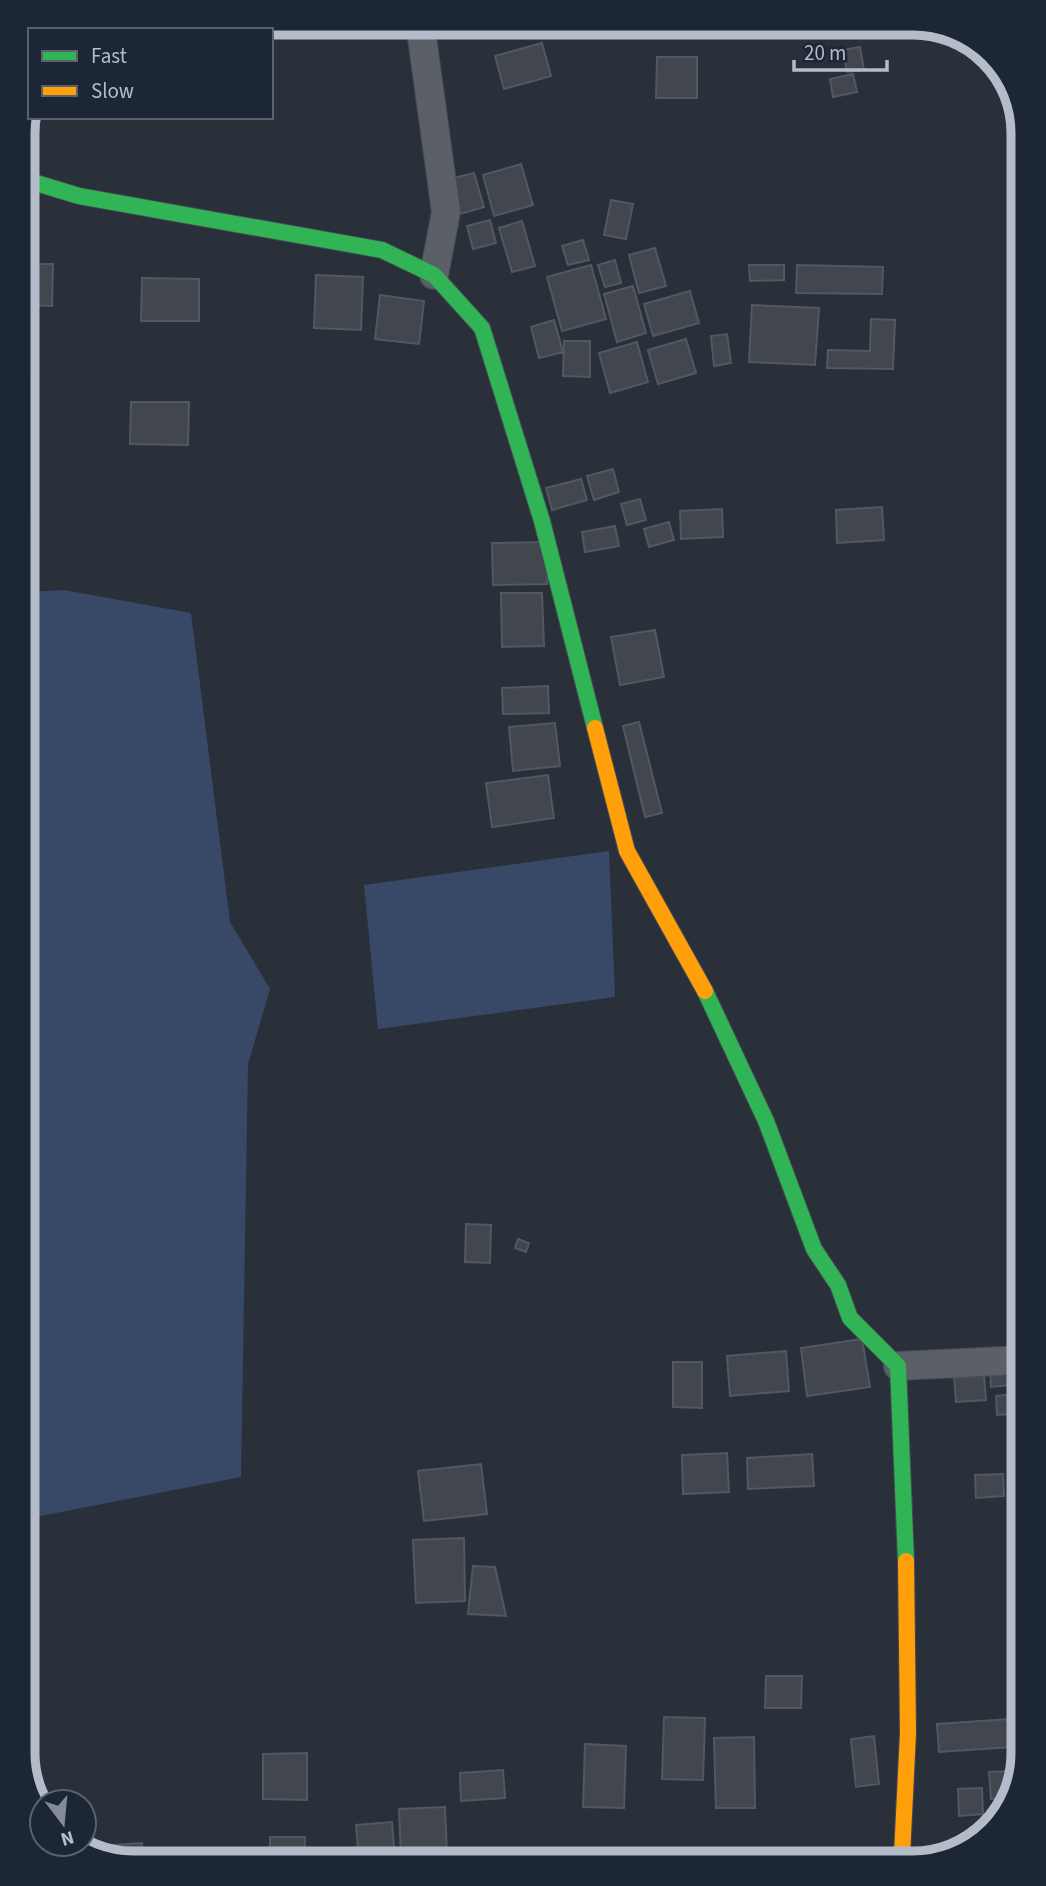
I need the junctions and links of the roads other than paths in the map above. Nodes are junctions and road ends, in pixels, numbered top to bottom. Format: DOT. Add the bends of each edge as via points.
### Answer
graph roads {
  1 [pos="422,35"];
  2 [pos="35,183"];
  3 [pos="434,275"];
  4 [pos="1011,1360"];
  5 [pos="898,1366"];
  6 [pos="902,1851"];
  1 -- 3 [label="street" via="446,212"];
  2 -- 3 [label="street" via="79,196 382,250"];
  3 -- 5 [label="street" via="482,328 542,521 627,851 695,970 766,1121 814,1249 838,1285 850,1318"];
  4 -- 5 [label="street"];
  5 -- 6 [label="street" via="908,1638"];
}
